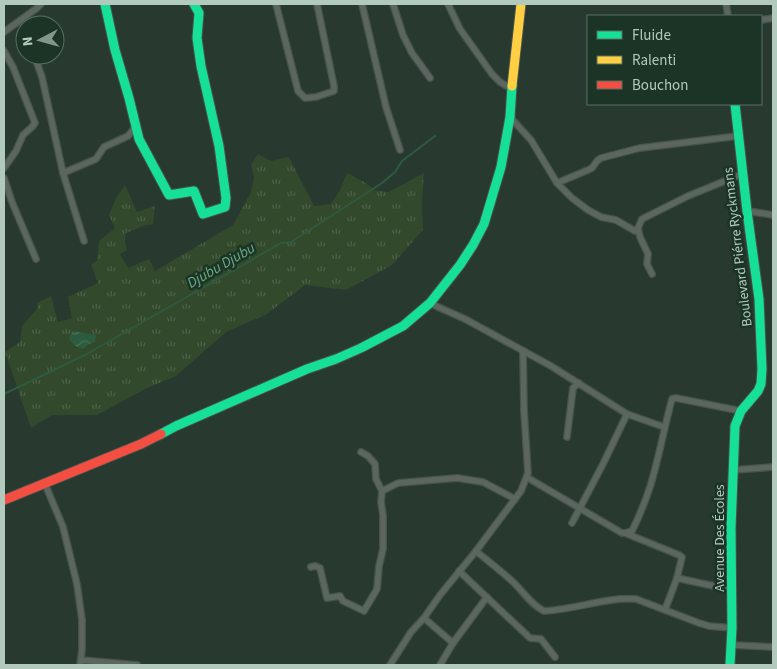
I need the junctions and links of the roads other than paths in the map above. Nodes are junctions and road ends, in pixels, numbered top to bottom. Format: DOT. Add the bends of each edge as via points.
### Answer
graph roads {
  1 [pos="41,4"];
  2 [pos="105,4"];
  3 [pos="194,4"];
  4 [pos="276,4"];
  5 [pos="317,4"];
  6 [pos="362,4"];
  7 [pos="393,4"];
  8 [pos="448,4"];
  9 [pos="520,4"];
  10 [pos="27,15"];
  11 [pos="15,24"];
  12 [pos="4,32"];
  13 [pos="4,51"];
  14 [pos="38,65"];
  15 [pos="430,78"];
  16 [pos="512,89"];
  17 [pos="735,105"];
  18 [pos="510,117"];
  19 [pos="136,126"];
  20 [pos="738,136"];
  21 [pos="400,150"];
  22 [pos="4,168"];
  23 [pos="62,173"];
  24 [pos="742,174"];
  25 [pos="4,183"];
  26 [pos="557,183"];
  27 [pos="747,211"];
  28 [pos="773,216"];
  29 [pos="638,228"];
  30 [pos="84,241"];
  31 [pos="36,259"];
  32 [pos="652,274"];
  33 [pos="430,302"];
  34 [pos="523,351"];
  35 [pos="579,383"];
  36 [pos="741,412"];
  37 [pos="627,414"];
  38 [pos="664,427"];
  39 [pos="567,437"];
  40 [pos="361,452"];
  41 [pos="773,468"];
  42 [pos="733,470"];
  43 [pos="528,478"];
  44 [pos="45,484"];
  45 [pos="382,491"];
  46 [pos="515,499"];
  47 [pos="4,500"];
  48 [pos="579,509"];
  49 [pos="572,523"];
  50 [pos="625,533"];
  51 [pos="476,551"];
  52 [pos="311,568"];
  53 [pos="459,571"];
  54 [pos="677,578"];
  55 [pos="732,590"];
  56 [pos="488,597"];
  57 [pos="665,610"];
  58 [pos="424,618"];
  59 [pos="732,628"];
  60 [pos="453,643"];
  61 [pos="732,644"];
  62 [pos="773,647"];
  63 [pos="555,657"];
  64 [pos="80,663"];
  65 [pos="138,665"];
  66 [pos="390,665"];
  67 [pos="440,665"];
  68 [pos="730,665"];
  1 -- 10 [label="street"];
  2 -- 19 [label="street"];
  3 -- 19 [label="street" via="199,13 197,38 219,146 225,207 203,214 194,191 170,195 139,139"];
  4 -- 5 [label="street" via="298,91 305,98 334,91"];
  6 -- 21 [label="street"];
  7 -- 15 [label="street" via="412,53"];
  8 -- 16 [label="street" via="460,29 492,74"];
  9 -- 16 [label="street"];
  11 -- 12 [label="street"];
  13 -- 22 [label="street" via="35,123 23,135"];
  14 -- 23 [label="street"];
  16 -- 18 [label="street"];
  17 -- 20 [label="street, Boulevard Piérre Ryckmans"];
  18 -- 26 [label="street" via="531,140"];
  18 -- 33 [label="street" via="494,196 484,224 460,266"];
  19 -- 23 [label="street" via="128,136 104,148 96,158"];
  20 -- 24 [label="street, Boulevard Piérre Ryckmans"];
  20 -- 26 [label="street" via="640,148 606,157 592,168"];
  23 -- 30 [label="street"];
  24 -- 27 [label="street, Boulevard Piérre Ryckmans"];
  24 -- 29 [label="street" via="642,219"];
  25 -- 31 [label="street"];
  26 -- 29 [label="street" via="588,210 635,231"];
  27 -- 28 [label="street"];
  27 -- 36 [label="street, Boulevard Piérre Ryckmans" via="760,299 762,369 758,391"];
  29 -- 32 [label="street"];
  33 -- 34 [label="street"];
  33 -- 44 [label="street" via="403,326 361,348"];
  34 -- 35 [label="street"];
  34 -- 43 [label="street"];
  35 -- 37 [label="street"];
  35 -- 39 [label="street" via="573,388"];
  36 -- 38 [label="street" via="676,398 672,399"];
  36 -- 42 [label="street, Avenue Des Écoles" via="735,426"];
  37 -- 38 [label="street"];
  37 -- 48 [label="street"];
  38 -- 50 [label="street" via="650,487 632,531"];
  40 -- 45 [label="street" via="375,464 376,479"];
  41 -- 42 [label="street"];
  42 -- 55 [label="street, Avenue Des Écoles"];
  43 -- 46 [label="street"];
  43 -- 48 [label="street"];
  44 -- 47 [label="street"];
  44 -- 64 [label="street" via="63,527 77,584 82,620"];
  45 -- 46 [label="street" via="398,483 457,478 483,482"];
  45 -- 52 [label="street" via="383,549 377,589 364,611 343,601 340,596 327,598 320,568"];
  46 -- 51 [label="street"];
  48 -- 49 [label="street"];
  48 -- 50 [label="street"];
  50 -- 54 [label="street" via="680,556"];
  51 -- 53 [label="street"];
  51 -- 57 [label="street" via="544,611 625,598"];
  53 -- 56 [label="street"];
  53 -- 58 [label="street"];
  54 -- 55 [label="street"];
  54 -- 57 [label="street"];
  55 -- 59 [label="street, Avenue Des Écoles"];
  56 -- 60 [label="street"];
  56 -- 63 [label="street" via="530,638 541,639"];
  57 -- 59 [label="street" via="709,626"];
  58 -- 60 [label="street"];
  58 -- 66 [label="street"];
  59 -- 61 [label="street, Avenue Des Écoles"];
  60 -- 67 [label="street"];
  61 -- 62 [label="street"];
  61 -- 68 [label="street, Avenue Des Écoles"];
  64 -- 65 [label="street"];
}
